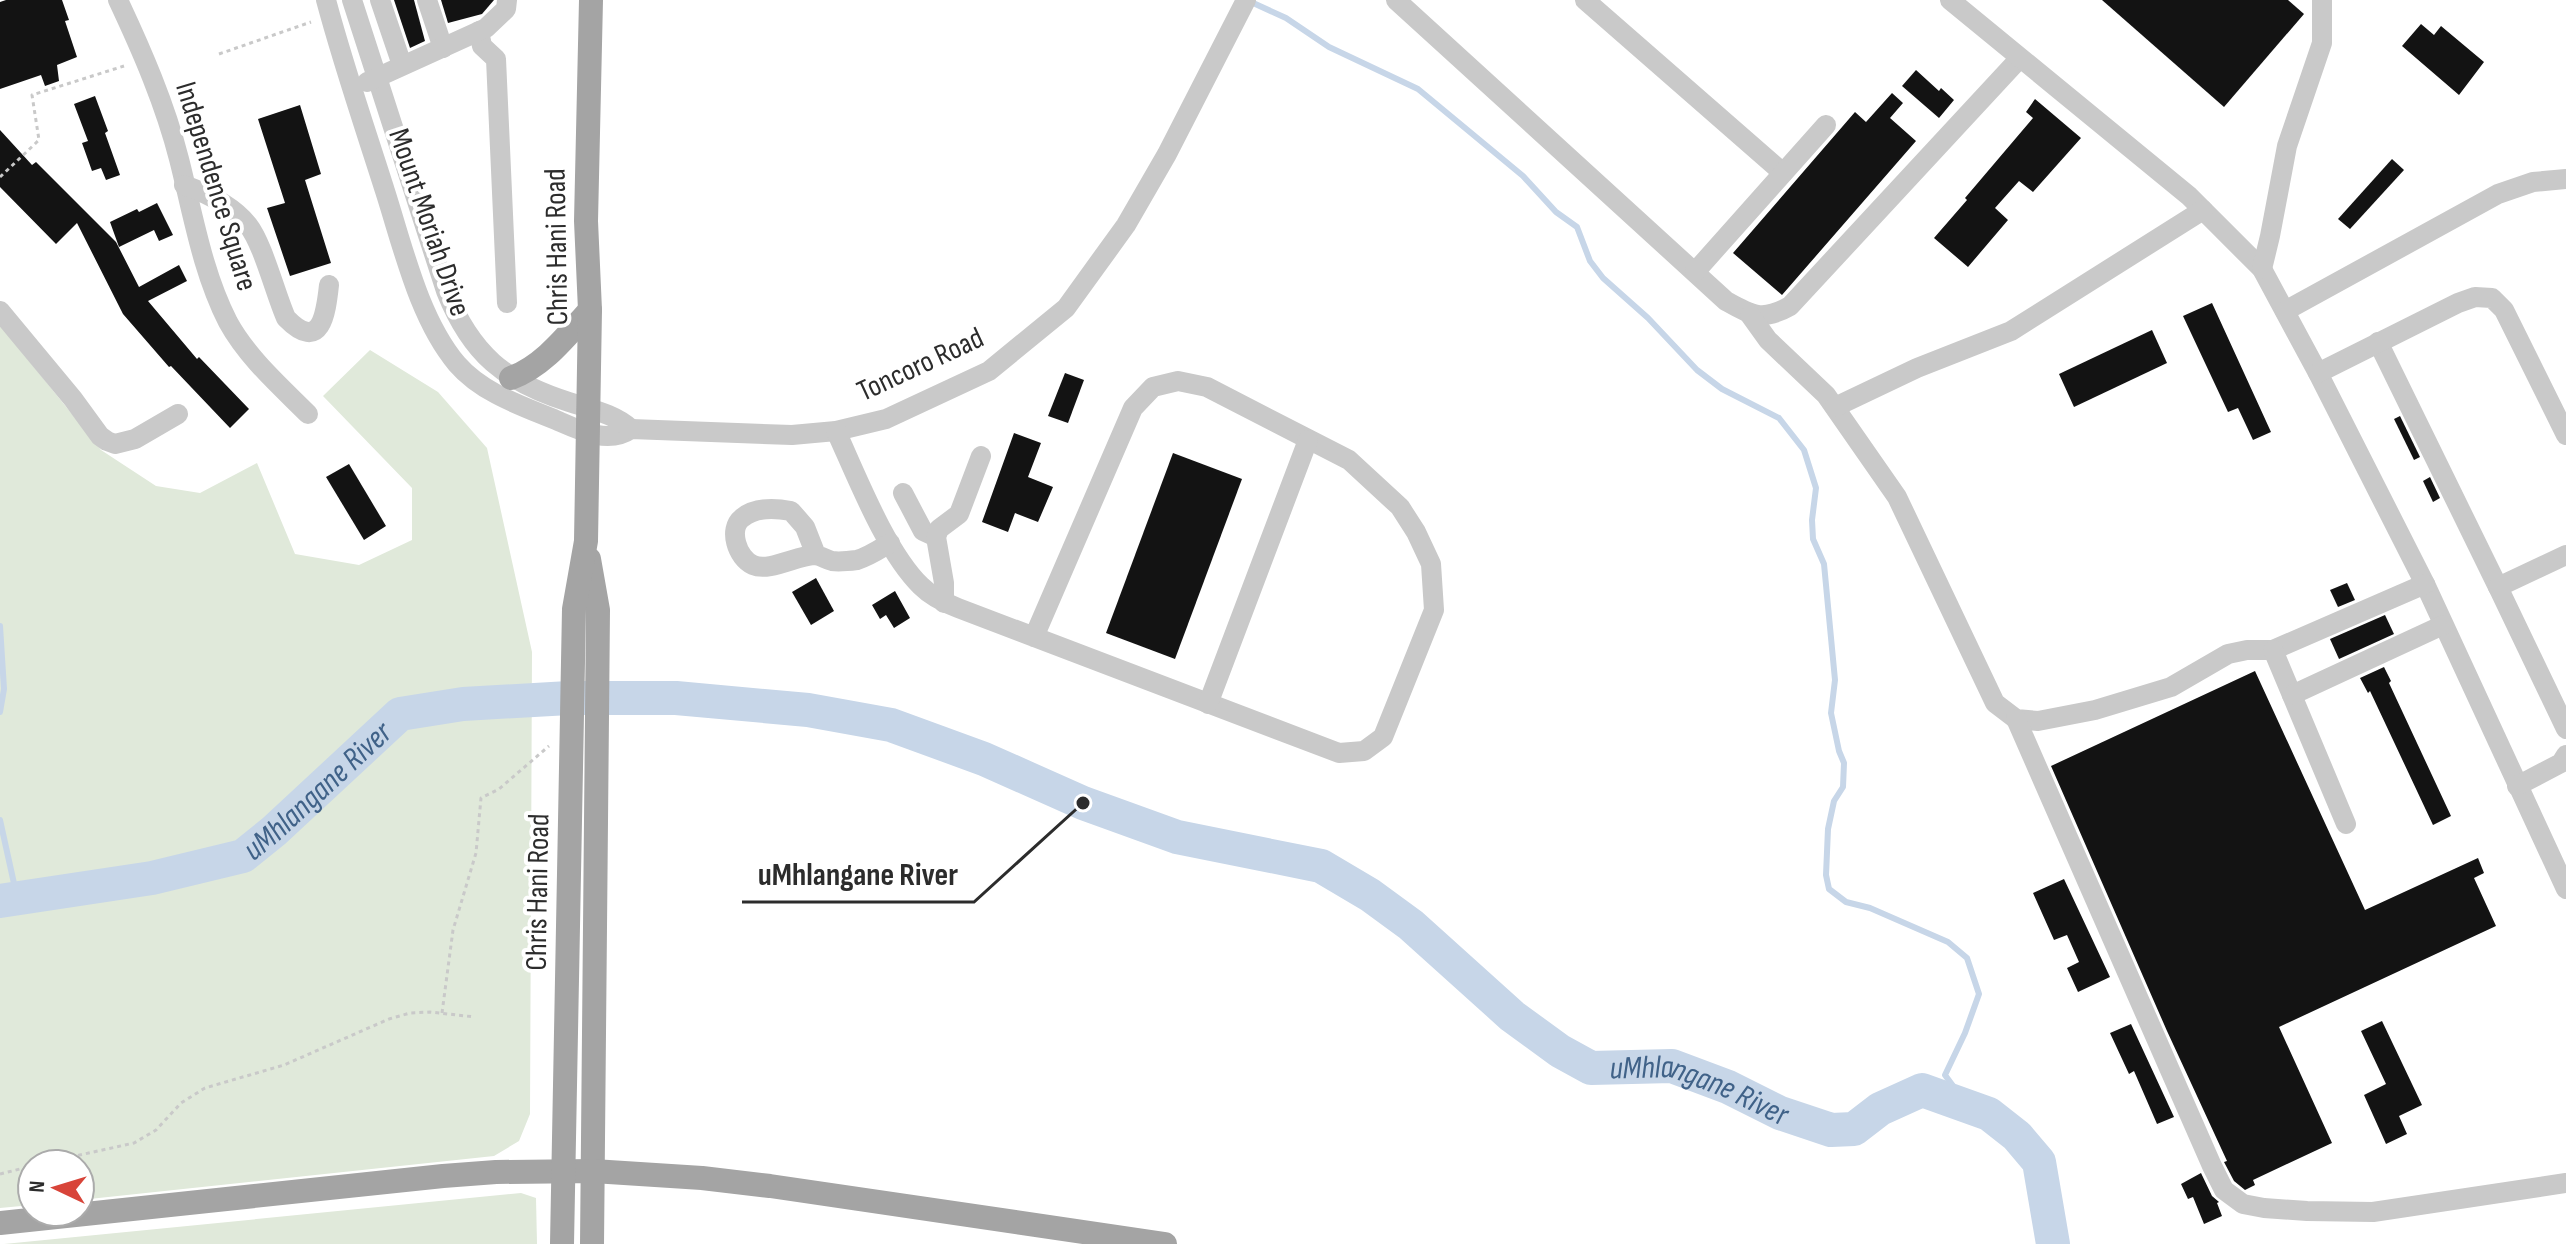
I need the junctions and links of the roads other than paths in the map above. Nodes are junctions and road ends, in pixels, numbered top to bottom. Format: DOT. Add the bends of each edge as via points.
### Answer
graph roads {
  1 [pos="118,0"];
  2 [pos="352,0"];
  3 [pos="380,0"];
  4 [pos="427,0"];
  5 [pos="507,0"];
  6 [pos="591,0"];
  7 [pos="1246,0"];
  8 [pos="1396,0"];
  9 [pos="1585,0"];
  10 [pos="1950,0"];
  11 [pos="2322,0"];
  12 [pos="328,8"];
  13 [pos="479,31"];
  14 [pos="443,48"];
  15 [pos="2019,59"];
  16 [pos="402,65"];
  17 [pos="377,78"];
  18 [pos="352,87"];
  19 [pos="1826,125"];
  20 [pos="1783,173"];
  21 [pos="2566,179"];
  22 [pos="184,185"];
  23 [pos="2203,210"];
  24 [pos="2262,269"];
  25 [pos="1695,272"];
  26 [pos="329,285"];
  27 [pos="507,303"];
  28 [pos="590,310"];
  29 [pos="0,311"];
  30 [pos="2285,311"];
  31 [pos="1750,315"];
  32 [pos="2378,342"];
  33 [pos="2318,373"];
  34 [pos="511,378"];
  35 [pos="1835,407"];
  36 [pos="178,414"];
  37 [pos="308,414"];
  38 [pos="588,421"];
  39 [pos="836,431"];
  40 [pos="2566,435"];
  41 [pos="1308,440"];
  42 [pos="981,456"];
  43 [pos="903,493"];
  44 [pos="936,537"];
  45 [pos="890,543"];
  46 [pos="816,555"];
  47 [pos="2566,555"];
  48 [pos="2425,584"];
  49 [pos="2498,587"];
  50 [pos="944,603"];
  51 [pos="586,610"];
  52 [pos="2443,625"];
  53 [pos="1034,637"];
  54 [pos="2273,650"];
  55 [pos="2292,695"];
  56 [pos="1208,704"];
  57 [pos="2016,719"];
  58 [pos="2566,729"];
  59 [pos="2566,755"];
  60 [pos="2517,786"];
  61 [pos="2346,824"];
  62 [pos="2566,889"];
  63 [pos="593,1171"];
  64 [pos="563,1172"];
  65 [pos="2566,1183"];
  66 [pos="0,1223"];
  67 [pos="562,1244"];
  68 [pos="592,1244"];
  69 [pos="1165,1244"];
  1 -- 22 [label="street, Independence Square" via="160,99"];
  2 -- 17 [label="street, Mount Moriah Drive"];
  3 -- 16 [label="street"];
  4 -- 14 [label="street"];
  5 -- 13 [label="street" via="497,19"];
  6 -- 28 [label="main road, Chris Hani Road" via="586,221"];
  7 -- 39 [label="street, Toncoro Road" via="1133,213 1066,308 989,371 886,419"];
  8 -- 25 [label="street"];
  9 -- 20 [label="street"];
  10 -- 15 [label="street"];
  11 -- 24 [label="street" via="2322,43 2287,146"];
  12 -- 18 [label="street, Mount Moriah Drive"];
  13 -- 14 [label="street"];
  13 -- 27 [label="street" via="482,46 496,59"];
  14 -- 16 [label="street"];
  15 -- 23 [label="street"];
  15 -- 31 [label="street" via="1790,306 1775,314"];
  16 -- 17 [label="street"];
  17 -- 18 [label="street"];
  17 -- 34 [label="street, Mount Moriah Drive" via="457,319 472,343"];
  18 -- 38 [label="street, Mount Moriah Drive" via="425,309 442,343 458,365 498,395"];
  19 -- 20 [label="street"];
  20 -- 25 [label="street"];
  21 -- 30 [label="street" via="2533,182 2498,194"];
  22 -- 26 [label="street" via="247,223 286,318 295,328 320,327"];
  22 -- 37 [label="street, Independence Square" via="206,268 229,323 260,366"];
  23 -- 24 [label="street"];
  23 -- 35 [label="street" via="2011,331"];
  24 -- 30 [label="street"];
  25 -- 31 [label="street"];
  28 -- 34 [label="main road" via="541,362"];
  28 -- 38 [label="main road, Chris Hani Road"];
  29 -- 36 [label="street" via="100,436 115,444 135,439"];
  30 -- 33 [label="street"];
  31 -- 35 [label="street"];
  32 -- 33 [label="street"];
  32 -- 40 [label="street" via="2458,303 2492,298 2504,310"];
  32 -- 49 [label="street"];
  33 -- 48 [label="street"];
  34 -- 38 [label="street, Mount Moriah Drive"];
  35 -- 57 [label="street" via="1897,497 1995,703"];
  38 -- 39 [label="street, Toncoro Road" via="615,418 631,429 792,435"];
  38 -- 51 [label="main road, Chris Hani Road"];
  39 -- 45 [label="street"];
  41 -- 53 [label="street" via="1207,387 1178,381 1153,387 1133,408"];
  41 -- 56 [label="street"];
  41 -- 56 [label="street" via="1349,460 1400,507 1431,564 1434,610 1383,737 1364,751 1339,753"];
  42 -- 44 [label="street" via="959,514"];
  43 -- 44 [label="street" via="923,531"];
  44 -- 50 [label="street"];
  45 -- 46 [label="street" via="862,559 832,561"];
  45 -- 50 [label="street" via="922,588"];
  47 -- 49 [label="street"];
  48 -- 52 [label="street"];
  48 -- 54 [label="street"];
  49 -- 58 [label="street"];
  50 -- 53 [label="street"];
  51 -- 63 [label="main road, Chris Hani Road" via="596,817"];
  51 -- 64 [label="main road, Chris Hani Road" via="570,815"];
  52 -- 55 [label="street"];
  52 -- 60 [label="street"];
  53 -- 56 [label="street"];
  54 -- 55 [label="street"];
  54 -- 57 [label="street" via="2228,654 2171,687 2095,710 2038,721"];
  55 -- 61 [label="street"];
  57 -- 65 [label="street" via="2224,1190 2243,1204 2264,1208 2373,1212"];
  59 -- 60 [label="street" via="2561,763"];
  60 -- 62 [label="street"];
  63 -- 64 [label="main road"];
  63 -- 68 [label="main road, Chris Hani Road"];
  63 -- 69 [label="main road" via="770,1186"];
  64 -- 66 [label="main road" via="400,1180"];
  64 -- 67 [label="main road, Chris Hani Road"];
}
